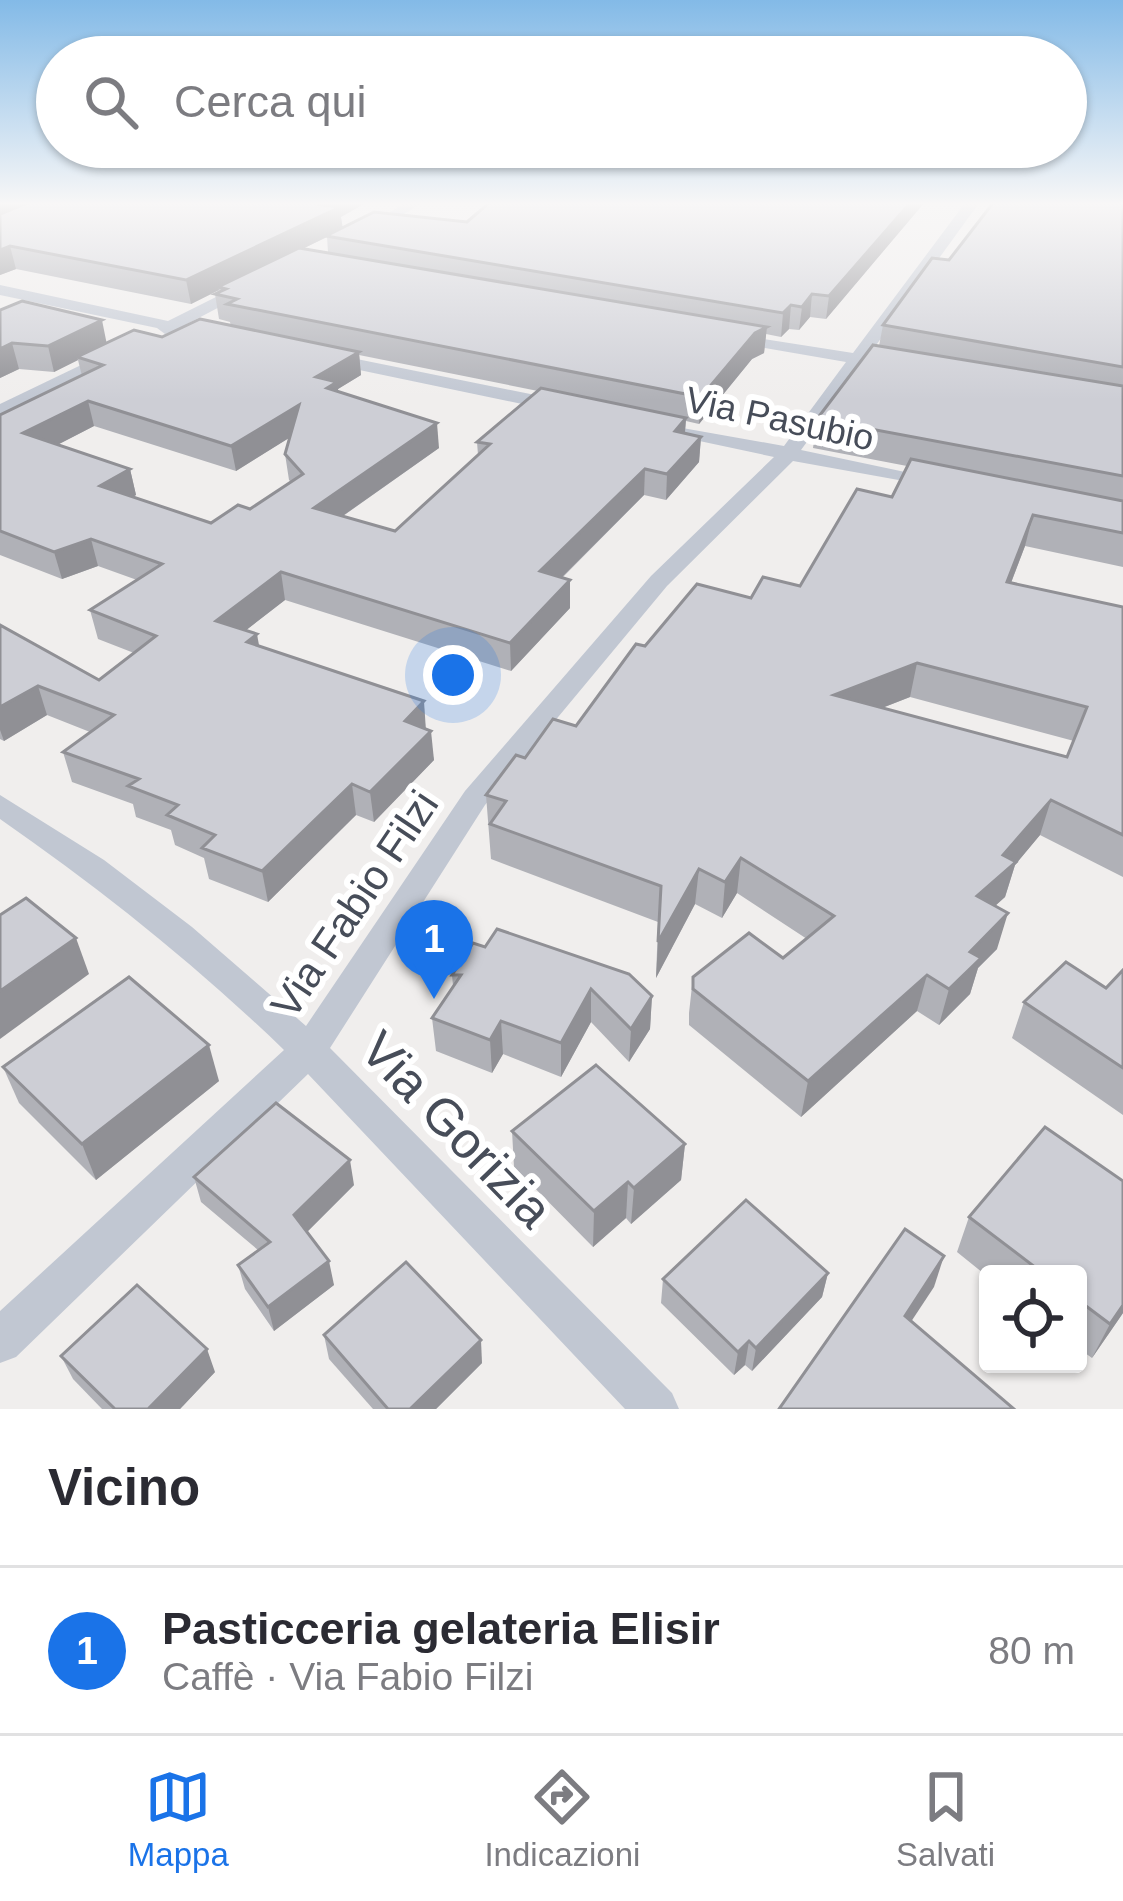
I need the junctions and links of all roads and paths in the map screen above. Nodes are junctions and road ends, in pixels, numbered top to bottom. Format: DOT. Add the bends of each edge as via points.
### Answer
graph roads {
  1 [pos="925,269"];
  2 [pos="262,278"];
  3 [pos="0,290"];
  4 [pos="170,326"];
  5 [pos="722,335"];
  6 [pos="238,340"];
  7 [pos="307,354"];
  8 [pos="860,359"];
  9 [pos="882,363"];
  10 [pos="0,411"];
  11 [pos="582,411"];
  12 [pos="628,420"];
  13 [pos="789,453"];
  14 [pos="967,490"];
  15 [pos="0,805"];
  16 [pos="309,1050"];
  17 [pos="0,1341"];
  18 [pos="656,1409"];
  1 -- 8 [label="street, Via Fabio Filzi"];
  2 -- 4 [label="street"];
  3 -- 4 [label="street"];
  4 -- 6 [label="street"];
  4 -- 10 [label="street"];
  5 -- 8 [label="street"];
  7 -- 11 [label="street"];
  8 -- 9 [label="street"];
  8 -- 13 [label="street, Via Fabio Filzi"];
  12 -- 13 [label="street, Via Pasubio"];
  13 -- 14 [label="street, Via Pasubio"];
  13 -- 16 [label="street, Via Fabio Filzi" via="658,581 475,798"];
  15 -- 16 [label="street, Via Gorizia" via="127,892"];
  16 -- 17 [label="street, Via Fabio Filzi"];
  16 -- 18 [label="street, Via Gorizia"];
}
